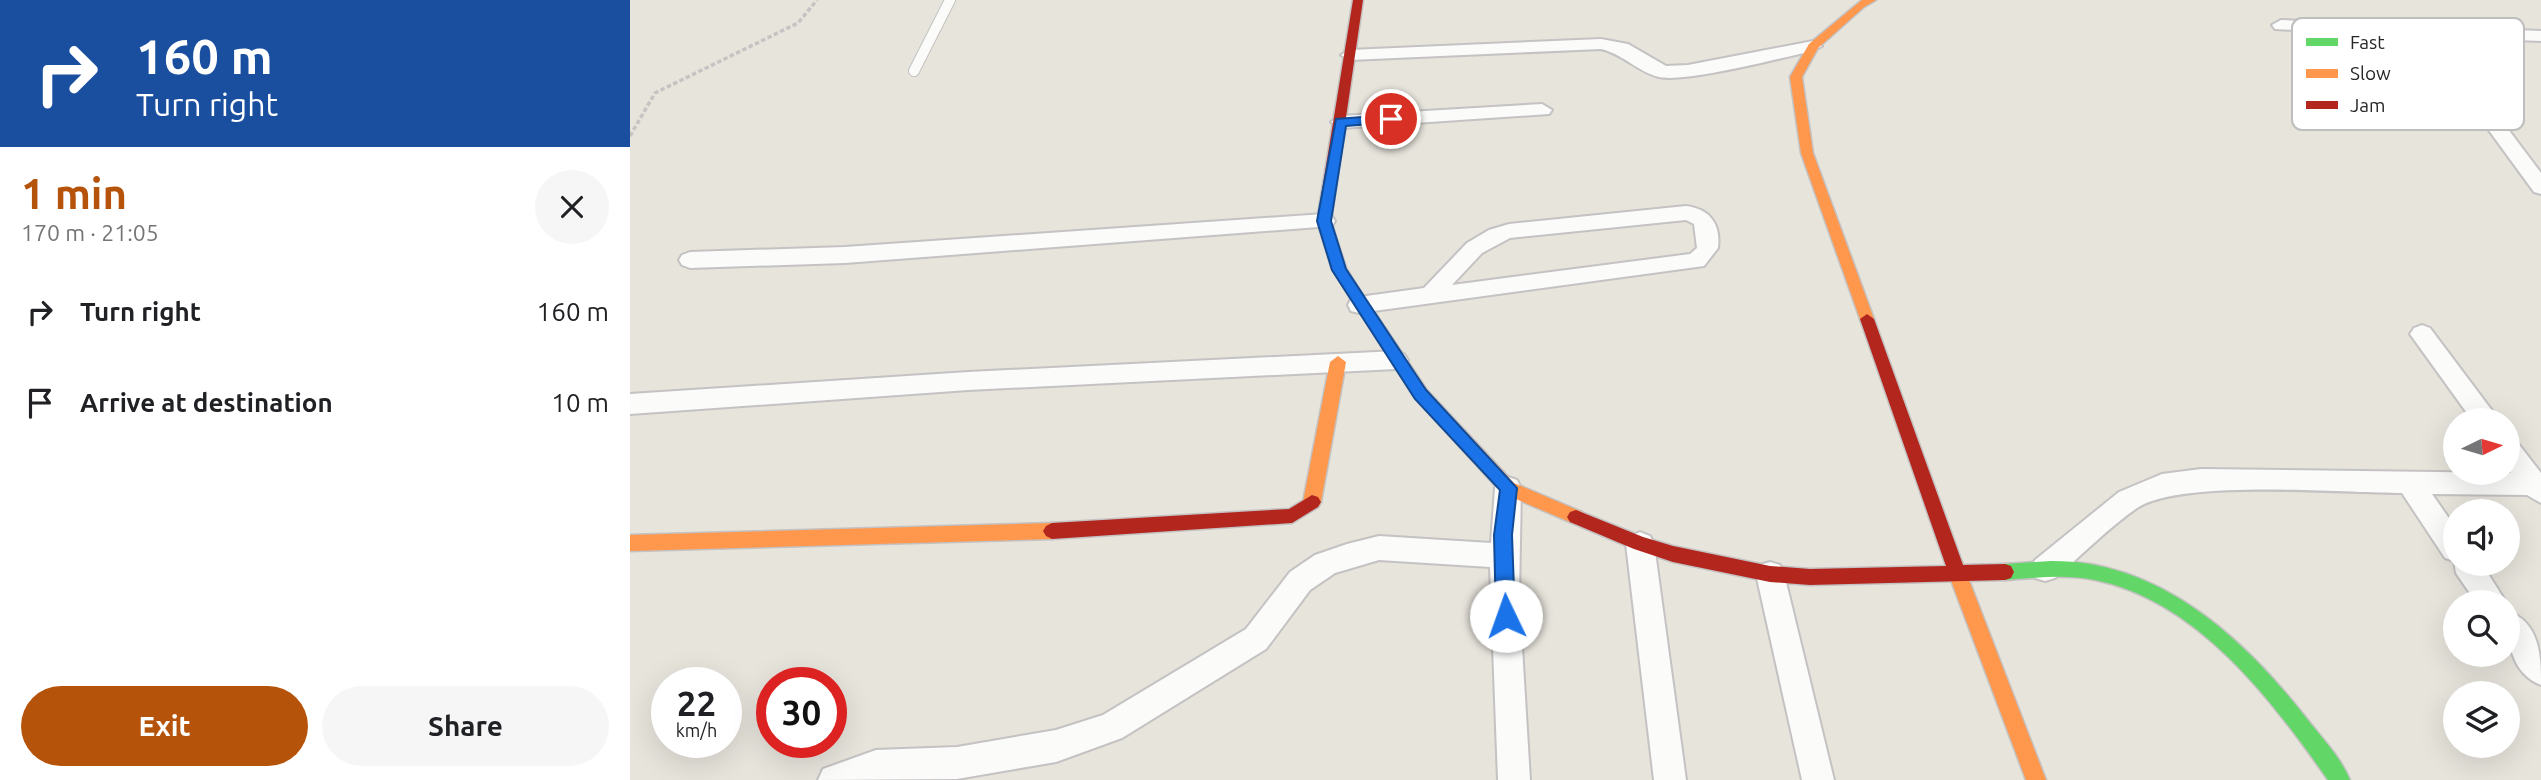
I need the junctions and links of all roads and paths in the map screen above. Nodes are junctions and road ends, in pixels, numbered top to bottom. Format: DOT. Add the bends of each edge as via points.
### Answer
graph roads {
  1 [pos="817,0"];
  2 [pos="950,0"];
  3 [pos="1358,0"];
  4 [pos="1871,0"];
  5 [pos="2281,25"];
  6 [pos="2292,25"];
  7 [pos="1812,46"];
  8 [pos="1350,55"];
  9 [pos="914,71"];
  10 [pos="1542,110"];
  11 [pos="1341,122"];
  12 [pos="2499,130"];
  13 [pos="630,136"];
  14 [pos="2541,187"];
  15 [pos="1324,221"];
  16 [pos="690,260"];
  17 [pos="1430,296"];
  18 [pos="1359,305"];
  19 [pos="2422,334"];
  20 [pos="1396,360"];
  21 [pos="1338,362"];
  22 [pos="630,404"];
  23 [pos="2477,408"];
  24 [pos="2520,465"];
  25 [pos="2410,485"];
  26 [pos="1508,488"];
  27 [pos="2538,488"];
  28 [pos="2443,532"];
  29 [pos="630,543"];
  30 [pos="1640,544"];
  31 [pos="1504,556"];
  32 [pos="2045,569"];
  33 [pos="1770,574"];
  34 [pos="1958,575"];
  35 [pos="2520,641"];
  36 [pos="2541,671"];
  37 [pos="834,780"];
  38 [pos="1514,780"];
  39 [pos="1671,780"];
  40 [pos="1818,780"];
  41 [pos="2036,780"];
  42 [pos="2340,780"];
  1 -- 13 [label="path" via="798,23 655,93"];
  2 -- 9 [label="lane"];
  3 -- 8 [label="street"];
  4 -- 7 [label="street"];
  5 -- 6 [label="street"];
  7 -- 8 [label="street" via="1662,72 1622,48 1601,44"];
  7 -- 34 [label="street" via="1796,77 1807,153"];
  8 -- 11 [label="street"];
  10 -- 11 [label="street"];
  11 -- 15 [label="street"];
  12 -- 14 [label="street"];
  15 -- 16 [label="street" via="845,255"];
  15 -- 18 [label="street" via="1339,270"];
  17 -- 17 [label="street" via="1696,261 1706,255 1709,246 1704,221 1686,214 1492,235 1471,249"];
  17 -- 18 [label="street"];
  18 -- 20 [label="street"];
  19 -- 23 [label="street"];
  20 -- 21 [label="street"];
  20 -- 26 [label="street" via="1421,394"];
  21 -- 22 [label="street"];
  21 -- 29 [label="street" via="1314,501 1292,516 1030,532"];
  24 -- 27 [label="street"];
  25 -- 27 [label="street"];
  25 -- 28 [label="street"];
  25 -- 32 [label="street" via="2201,480 2162,485 2128,500"];
  26 -- 30 [label="street"];
  26 -- 31 [label="street"];
  30 -- 33 [label="street"];
  30 -- 39 [label="street"];
  31 -- 37 [label="street" via="1379,548 1347,556 1300,581 1256,639 1111,727 1056,746 957,763 876,766"];
  31 -- 38 [label="street"];
  32 -- 34 [label="street"];
  32 -- 42 [label="street" via="2096,572 2151,590 2197,619 2301,724"];
  33 -- 34 [label="street"];
  33 -- 40 [label="street"];
  34 -- 41 [label="street"];
  35 -- 36 [label="street"];
}
